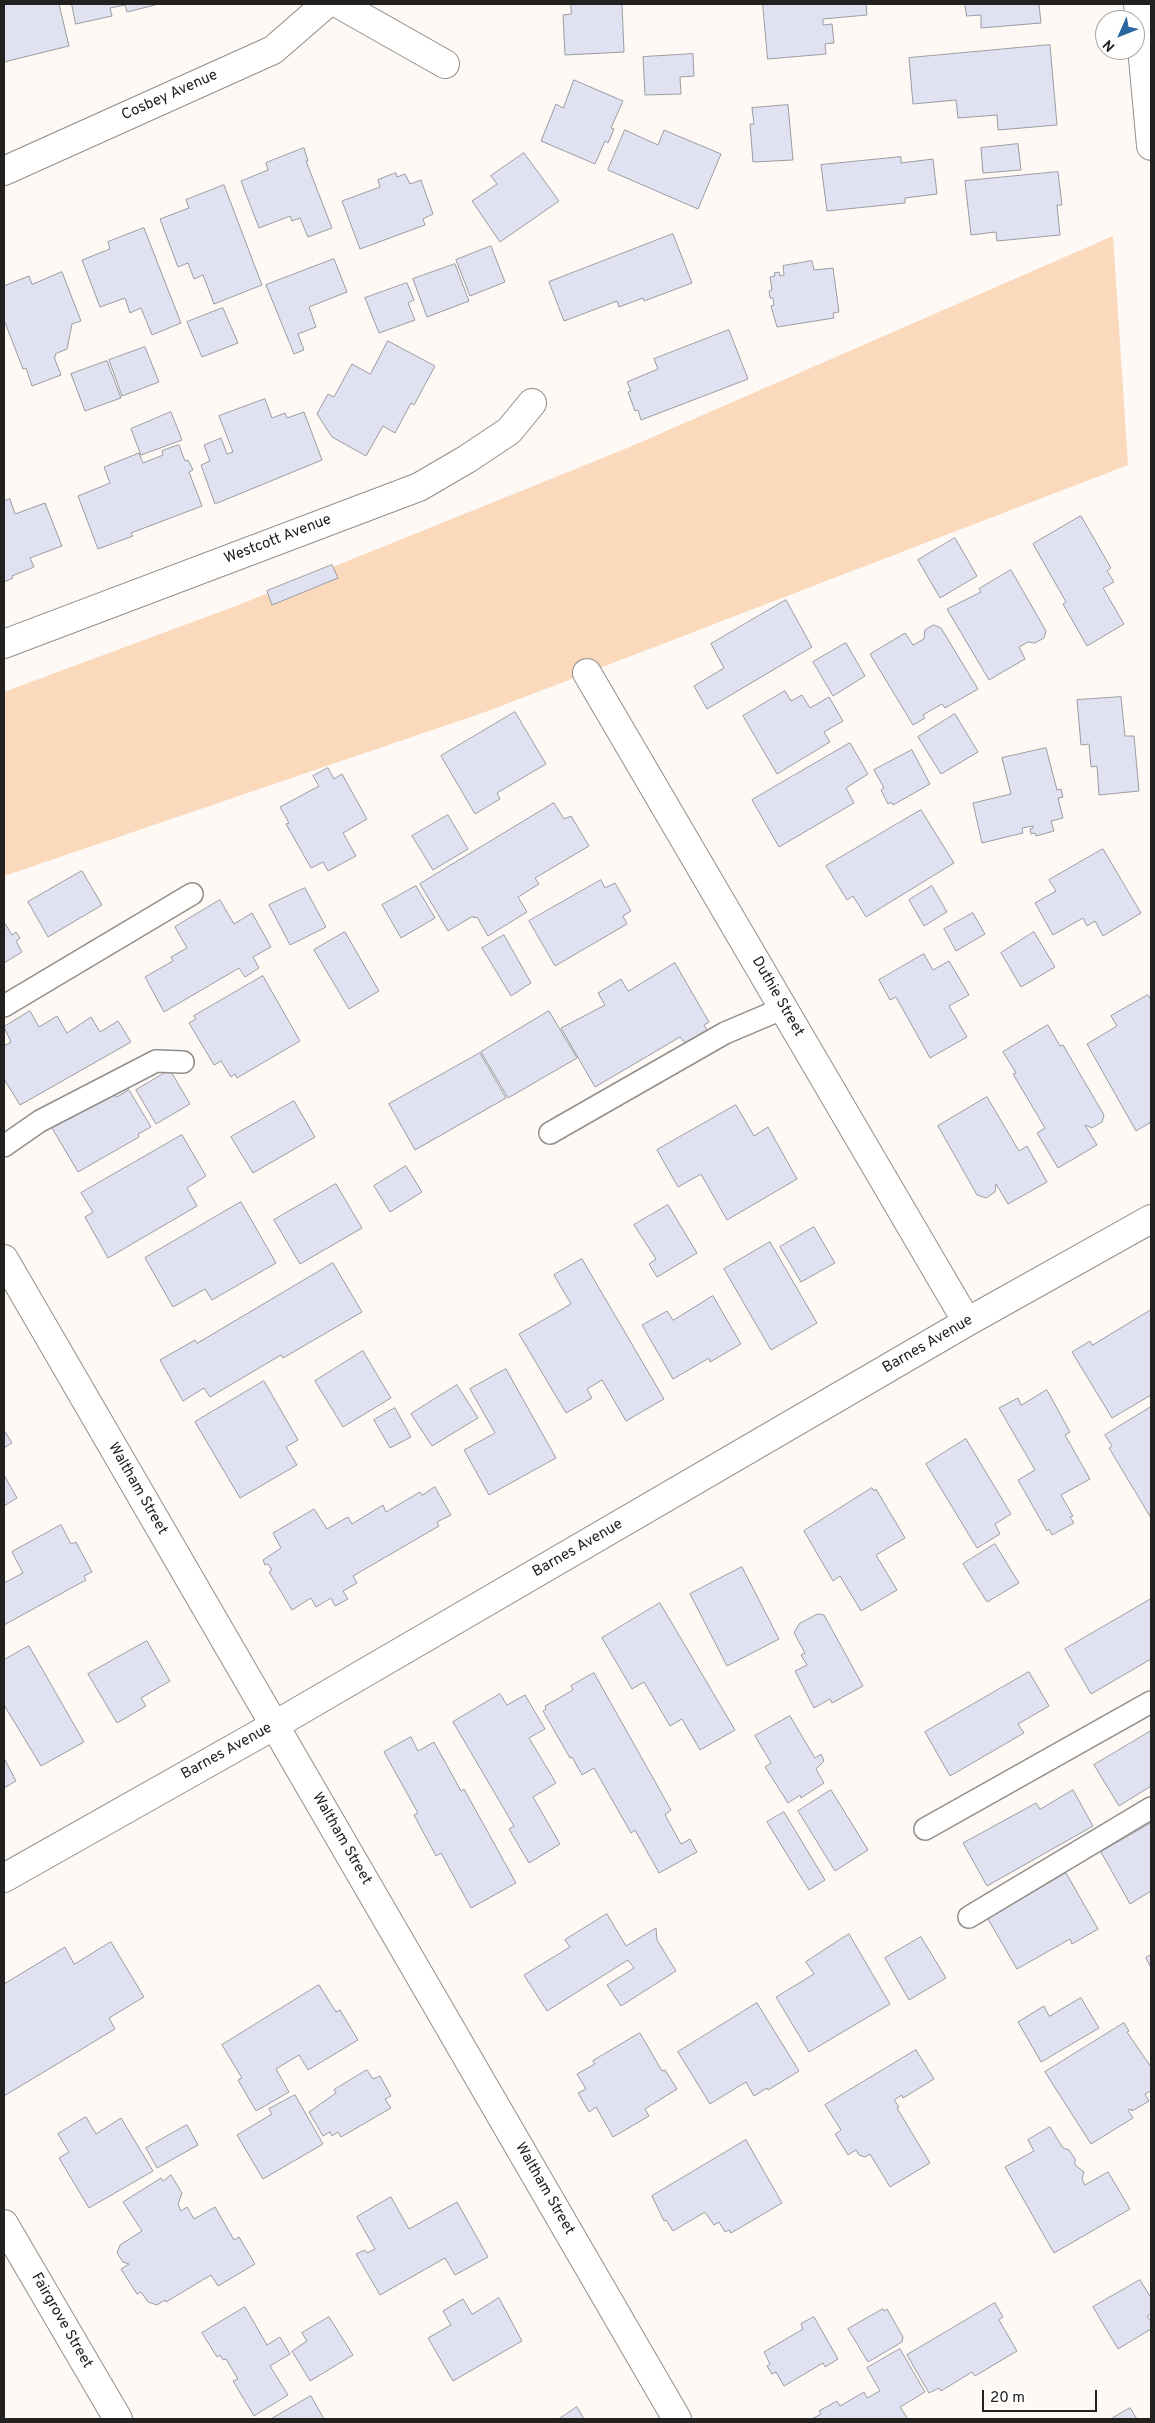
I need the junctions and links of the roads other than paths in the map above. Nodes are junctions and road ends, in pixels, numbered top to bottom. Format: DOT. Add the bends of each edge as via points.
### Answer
graph roads {
  1 [pos="326,4"];
  2 [pos="339,4"];
  3 [pos="1138,4"];
  4 [pos="445,64"];
  5 [pos="1151,146"];
  6 [pos="4,171"];
  7 [pos="532,403"];
  8 [pos="4,644"];
  9 [pos="587,673"];
  10 [pos="192,894"];
  11 [pos="4,1006"];
  12 [pos="784,1008"];
  13 [pos="183,1062"];
  14 [pos="550,1134"];
  15 [pos="4,1146"];
  16 [pos="1151,1219"];
  17 [pos="4,1259"];
  18 [pos="967,1322"];
  19 [pos="1151,1702"];
  20 [pos="275,1725"];
  21 [pos="1151,1808"];
  22 [pos="925,1829"];
  23 [pos="4,1878"];
  24 [pos="969,1917"];
  25 [pos="4,2224"];
  26 [pos="118,2419"];
  27 [pos="677,2419"];
  1 -- 6 [label="street, Cosbey Avenue" via="273,50"];
  2 -- 4 [label="street"];
  3 -- 5 [label="street"];
  7 -- 8 [label="street, Westcott Avenue" via="509,431 419,487"];
  9 -- 12 [label="street, Duthie Street"];
  10 -- 11 [label="lane"];
  12 -- 14 [label="lane" via="725,1033"];
  12 -- 18 [label="street, Duthie Street"];
  13 -- 15 [label="lane" via="156,1061 40,1122"];
  16 -- 18 [label="street, Barnes Avenue"];
  17 -- 20 [label="street, Waltham Street"];
  18 -- 20 [label="street, Barnes Avenue"];
  19 -- 22 [label="lane"];
  20 -- 23 [label="street, Barnes Avenue"];
  20 -- 27 [label="street, Waltham Street"];
  21 -- 24 [label="lane"];
  25 -- 26 [label="street, Fairgrove Street"];
}
